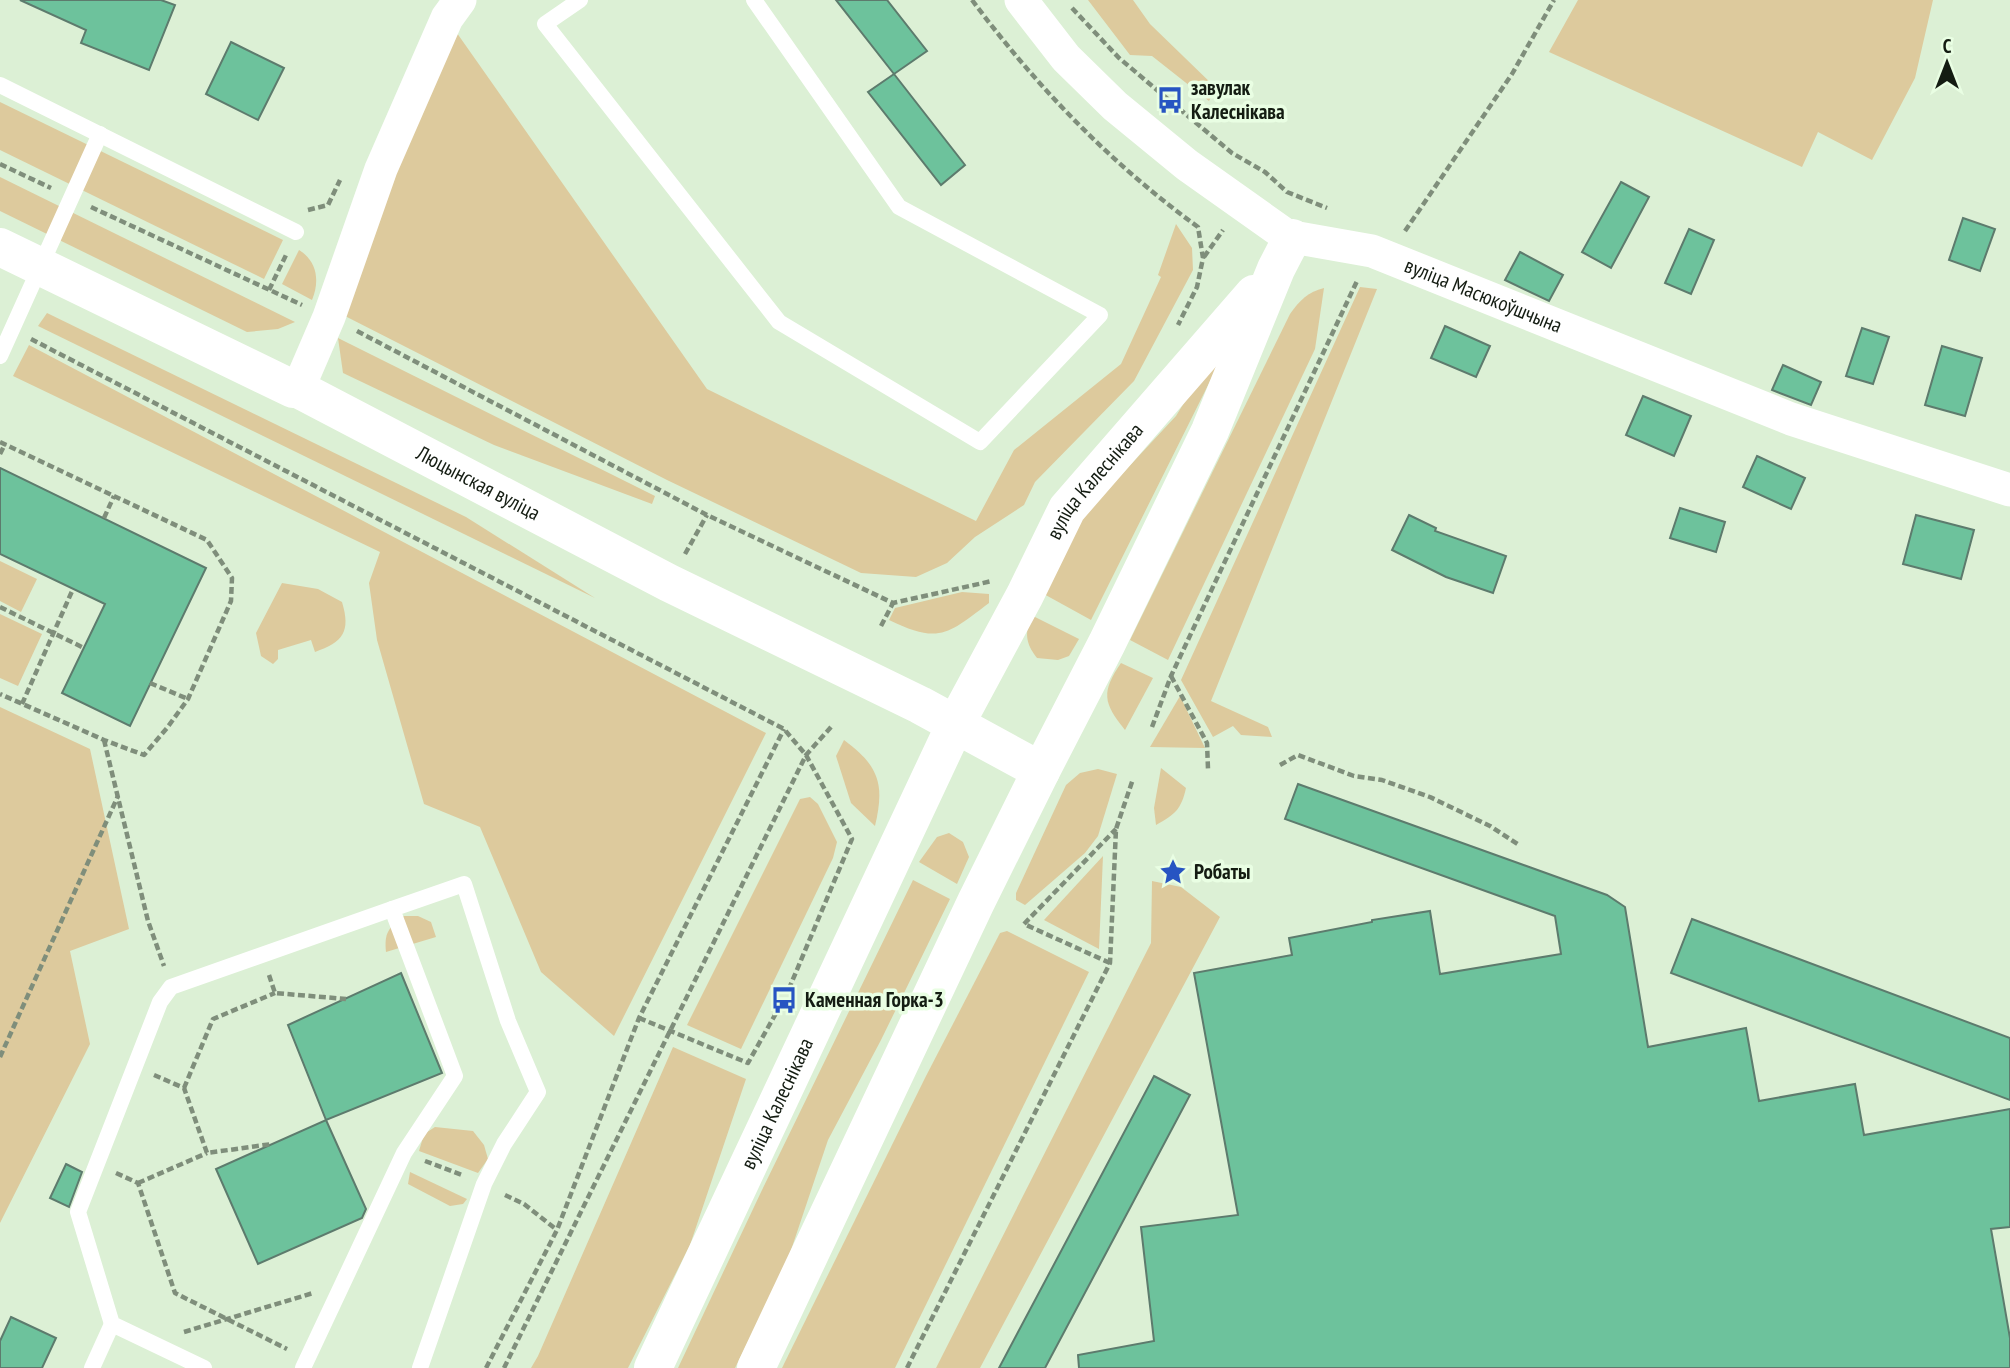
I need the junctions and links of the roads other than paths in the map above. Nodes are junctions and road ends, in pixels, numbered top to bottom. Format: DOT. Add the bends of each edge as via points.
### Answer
graph roads {
  1 [pos="460,0"];
  2 [pos="580,0"];
  3 [pos="754,0"];
  4 [pos="1021,0"];
  5 [pos="0,85"];
  6 [pos="100,134"];
  7 [pos="296,232"];
  8 [pos="0,247"];
  9 [pos="1284,253"];
  10 [pos="39,266"];
  11 [pos="0,356"];
  12 [pos="298,389"];
  13 [pos="2010,490"];
  14 [pos="955,725"];
  15 [pos="1041,771"];
  16 [pos="392,909"];
  17 [pos="113,1324"];
  18 [pos="305,1364"];
  19 [pos="92,1368"];
  20 [pos="204,1368"];
  21 [pos="420,1368"];
  22 [pos="653,1368"];
  23 [pos="756,1368"];
  1 -- 12 [label="street" via="447,18 381,169 329,317"];
  2 -- 3 [label="lane" via="545,24 779,322 980,442 1100,315 899,207"];
  4 -- 9 [label="street, вуліца Масюкоўшчына" via="1066,58 1134,123 1236,202"];
  5 -- 6 [label="lane"];
  6 -- 7 [label="lane"];
  6 -- 10 [label="lane"];
  8 -- 10 [label="main road, Люцынская вуліца"];
  9 -- 13 [label="street, вуліца Масюкоўшчына" via="1372,251 1791,418"];
  9 -- 14 [label="main road, вуліца Калеснікава" via="1067,509"];
  9 -- 15 [label="main road" via="1210,431"];
  10 -- 11 [label="lane"];
  10 -- 12 [label="main road, Люцынская вуліца"];
  12 -- 14 [label="main road, Люцынская вуліца" via="669,583"];
  14 -- 15 [label="main road"];
  14 -- 22 [label="main road, вуліца Калеснікава"];
  15 -- 23 [label="main road"];
  16 -- 17 [label="lane" via="171,987 159,1002 78,1212"];
  16 -- 18 [label="lane" via="455,1076 404,1153"];
  16 -- 21 [label="lane" via="464,884 508,1021 538,1092 484,1184"];
  17 -- 19 [label="lane"];
  17 -- 20 [label="lane"];
}
